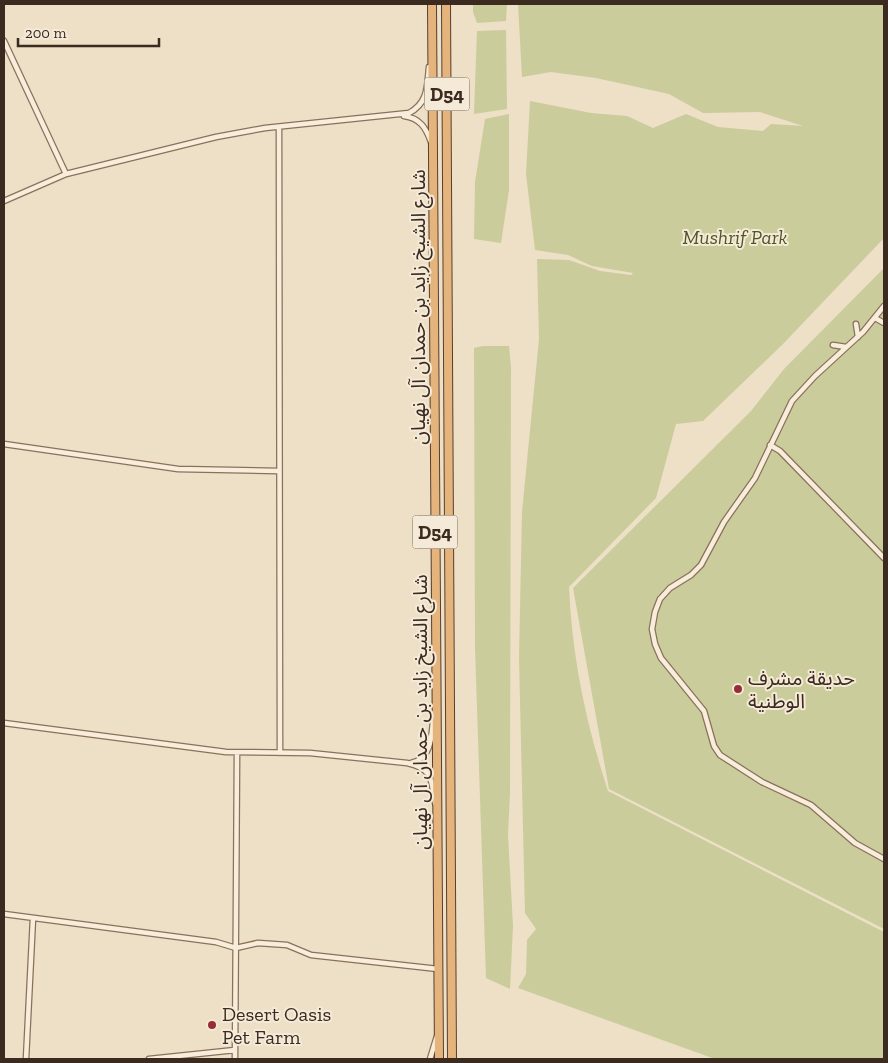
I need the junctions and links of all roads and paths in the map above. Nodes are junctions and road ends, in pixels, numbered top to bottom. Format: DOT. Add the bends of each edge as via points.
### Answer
graph roads {
  1 [pos="432,4"];
  2 [pos="446,4"];
  3 [pos="4,41"];
  4 [pos="432,49"];
  5 [pos="403,115"];
  6 [pos="278,126"];
  7 [pos="433,149"];
  8 [pos="66,174"];
  9 [pos="4,201"];
  10 [pos="884,306"];
  11 [pos="875,318"];
  12 [pos="884,323"];
  13 [pos="856,324"];
  14 [pos="858,337"];
  15 [pos="834,345"];
  16 [pos="846,348"];
  17 [pos="4,444"];
  18 [pos="770,445"];
  19 [pos="278,471"];
  20 [pos="884,558"];
  21 [pos="436,702"];
  22 [pos="4,723"];
  23 [pos="237,753"];
  24 [pos="280,753"];
  25 [pos="407,763"];
  26 [pos="437,810"];
  27 [pos="884,859"];
  28 [pos="4,914"];
  29 [pos="33,918"];
  30 [pos="236,948"];
  31 [pos="438,969"];
  32 [pos="438,1032"];
  33 [pos="235,1050"];
  34 [pos="26,1059"];
  35 [pos="149,1059"];
  36 [pos="235,1059"];
  37 [pos="430,1059"];
  38 [pos="439,1059"];
  39 [pos="452,1059"];
  1 -- 4 [label="highway, شارع الشيخ زايد بن حمدان آل نهيان / D54"];
  2 -- 39 [label="highway, شارع الشيخ زايد بن حمدان آل نهيان / D54"];
  3 -- 8 [label="street"];
  4 -- 5 [label="street" via="427,94 420,106"];
  4 -- 7 [label="highway, شارع الشيخ زايد بن حمدان آل نهيان / D54"];
  5 -- 6 [label="street"];
  5 -- 7 [label="street" via="422,124"];
  6 -- 8 [label="street" via="216,137"];
  6 -- 19 [label="street"];
  7 -- 21 [label="highway, شارع الشيخ زايد بن حمدان آل نهيان / D54"];
  8 -- 9 [label="street"];
  10 -- 11 [label="street"];
  11 -- 12 [label="street"];
  11 -- 14 [label="street"];
  13 -- 14 [label="street"];
  14 -- 16 [label="street"];
  15 -- 16 [label="street"];
  16 -- 18 [label="street" via="799,392"];
  17 -- 19 [label="street" via="178,469"];
  18 -- 20 [label="street" via="778,449"];
  18 -- 27 [label="street" via="755,478 724,522 699,568 660,599 652,624 655,644 661,658 704,711 714,746 722,757 762,782 811,805 855,844"];
  19 -- 24 [label="street"];
  21 -- 25 [label="street" via="429,748 418,761"];
  21 -- 26 [label="highway, شارع الشيخ زايد بن حمدان آل نهيان / D54"];
  22 -- 23 [label="street"];
  23 -- 24 [label="street"];
  23 -- 30 [label="street"];
  24 -- 25 [label="street" via="341,755"];
  25 -- 26 [label="street" via="420,767 430,776"];
  26 -- 31 [label="highway, شارع الشيخ زايد بن حمدان آل نهيان / D54"];
  28 -- 29 [label="street"];
  29 -- 30 [label="street" via="216,942"];
  29 -- 34 [label="street"];
  30 -- 31 [label="street" via="266,942 292,946 311,955"];
  30 -- 33 [label="street"];
  31 -- 32 [label="highway, شارع الشيخ زايد بن حمدان آل نهيان / D54"];
  32 -- 37 [label="street"];
  32 -- 38 [label="highway, شارع الشيخ زايد بن حمدان آل نهيان / D54"];
  33 -- 35 [label="street"];
  33 -- 36 [label="street"];
}
